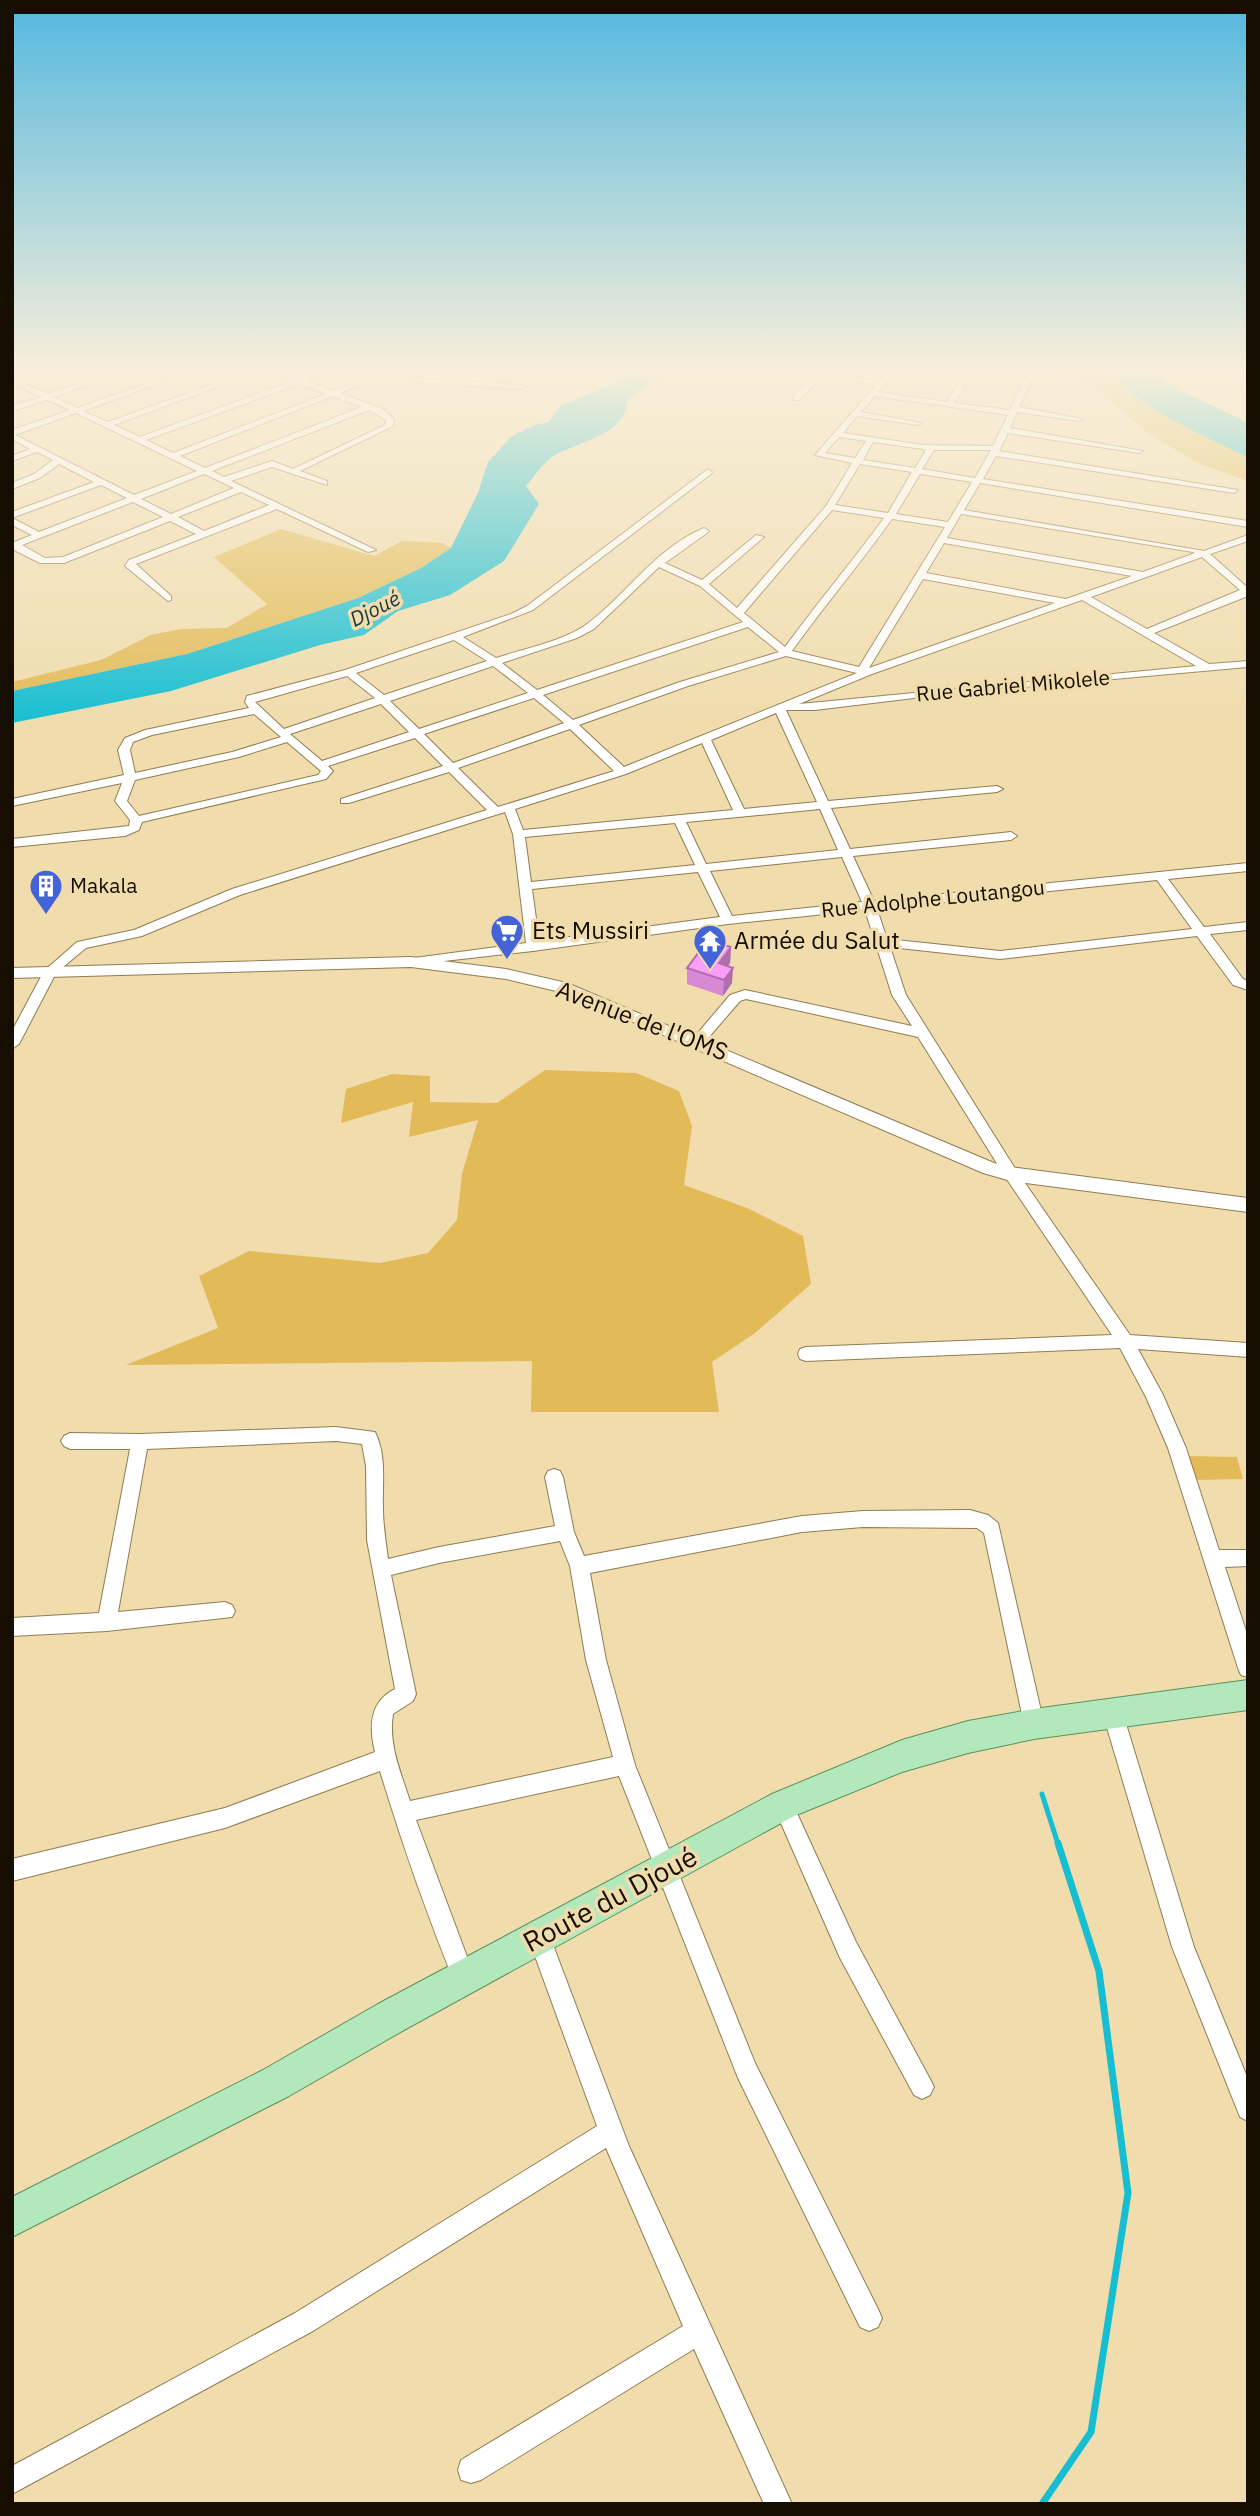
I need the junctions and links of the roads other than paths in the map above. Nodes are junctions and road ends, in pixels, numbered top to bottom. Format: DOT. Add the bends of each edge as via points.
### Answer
graph roads {
  1 [pos="81,489"];
  2 [pos="116,489"];
  3 [pos="160,489"];
  4 [pos="239,489"];
  5 [pos="246,489"];
  6 [pos="685,489"];
  7 [pos="840,489"];
  8 [pos="906,489"];
  9 [pos="971,489"];
  10 [pos="1047,489"];
  11 [pos="135,499"];
  12 [pos="278,505"];
  13 [pos="830,507"];
  14 [pos="957,511"];
  15 [pos="12,515"];
  16 [pos="891,515"];
  17 [pos="169,516"];
  18 [pos="12,521"];
  19 [pos="1248,524"];
  20 [pos="949,525"];
  21 [pos="704,531"];
  22 [pos="38,535"];
  23 [pos="204,535"];
  24 [pos="760,537"];
  25 [pos="1248,538"];
  26 [pos="941,540"];
  27 [pos="13,546"];
  28 [pos="371,550"];
  29 [pos="1205,553"];
  30 [pos="658,563"];
  31 [pos="919,575"];
  32 [pos="1146,575"];
  33 [pos="703,584"];
  34 [pos="1247,592"];
  35 [pos="1084,597"];
  36 [pos="168,598"];
  37 [pos="1070,602"];
  38 [pos="739,612"];
  39 [pos="750,623"];
  40 [pos="1145,633"];
  41 [pos="457,637"];
  42 [pos="786,653"];
  43 [pos="495,662"];
  44 [pos="1248,664"];
  45 [pos="1208,668"];
  46 [pos="349,672"];
  47 [pos="864,672"];
  48 [pos="538,695"];
  49 [pos="381,698"];
  50 [pos="779,707"];
  51 [pos="256,710"];
  52 [pos="572,723"];
  53 [pos="417,733"];
  54 [pos="285,735"];
  55 [pos="705,738"];
  56 [pos="321,765"];
  57 [pos="452,767"];
  58 [pos="622,772"];
  59 [pos="130,777"];
  60 [pos="997,789"];
  61 [pos="345,801"];
  62 [pos="12,803"];
  63 [pos="824,804"];
  64 [pos="509,807"];
  65 [pos="494,810"];
  66 [pos="739,811"];
  67 [pos="678,818"];
  68 [pos="136,820"];
  69 [pos="519,834"];
  70 [pos="1011,836"];
  71 [pos="12,842"];
  72 [pos="845,851"];
  73 [pos="701,867"];
  74 [pos="1248,867"];
  75 [pos="1160,876"];
  76 [pos="524,886"];
  77 [pos="869,904"];
  78 [pos="728,920"];
  79 [pos="1248,926"];
  80 [pos="1200,932"];
  81 [pos="881,942"];
  82 [pos="533,947"];
  83 [pos="411,962"];
  84 [pos="51,971"];
  85 [pos="12,973"];
  86 [pos="1248,986"];
  87 [pos="922,1033"];
  88 [pos="698,1041"];
  89 [pos="12,1044"];
  90 [pos="1011,1174"];
  91 [pos="1248,1205"];
  92 [pos="1125,1341"];
  93 [pos="1248,1350"];
  94 [pos="806,1354"];
  95 [pos="70,1441"];
  96 [pos="140,1441"];
  97 [pos="554,1477"];
  98 [pos="565,1532"];
  99 [pos="1248,1558"];
  100 [pos="1213,1559"];
  101 [pos="579,1566"];
  102 [pos="381,1569"];
  103 [pos="225,1611"];
  104 [pos="107,1622"];
  105 [pos="12,1627"];
  106 [pos="1248,1668"];
  107 [pos="1248,1695"];
  108 [pos="1112,1714"];
  109 [pos="1034,1724"];
  110 [pos="387,1758"];
  111 [pos="625,1765"];
  112 [pos="783,1805"];
  113 [pos="402,1813"];
  114 [pos="12,1870"];
  115 [pos="665,1870"];
  116 [pos="539,1937"];
  117 [pos="464,1978"];
  118 [pos="922,2087"];
  119 [pos="1248,2109"];
  120 [pos="611,2131"];
  121 [pos="12,2218"];
  122 [pos="869,2318"];
  123 [pos="699,2331"];
  124 [pos="471,2470"];
  125 [pos="12,2481"];
  126 [pos="778,2504"];
  1 -- 15 [label="street"];
  2 -- 11 [label="street"];
  3 -- 11 [label="street"];
  4 -- 17 [label="street"];
  5 -- 12 [label="street"];
  6 -- 41 [label="street" via="530,608"];
  7 -- 13 [label="street"];
  8 -- 16 [label="street"];
  9 -- 14 [label="street"];
  10 -- 19 [label="street" via="1135,500"];
  11 -- 17 [label="street"];
  11 -- 22 [label="street"];
  12 -- 23 [label="street"];
  12 -- 28 [label="street"];
  13 -- 16 [label="street"];
  13 -- 38 [label="street"];
  14 -- 20 [label="street"];
  14 -- 29 [label="street"];
  16 -- 20 [label="street"];
  16 -- 42 [label="street"];
  17 -- 23 [label="street"];
  17 -- 27 [label="street" via="56,562 43,561"];
  18 -- 22 [label="street"];
  20 -- 26 [label="street"];
  21 -- 30 [label="street"];
  22 -- 27 [label="street"];
  23 -- 36 [label="street" via="129,564"];
  24 -- 33 [label="street"];
  25 -- 29 [label="street"];
  26 -- 31 [label="street"];
  26 -- 32 [label="street"];
  29 -- 32 [label="street"];
  29 -- 34 [label="street"];
  30 -- 33 [label="street"];
  30 -- 43 [label="street" via="590,627"];
  31 -- 37 [label="street"];
  31 -- 47 [label="street"];
  32 -- 35 [label="street"];
  33 -- 38 [label="street"];
  34 -- 40 [label="street"];
  35 -- 37 [label="street"];
  35 -- 40 [label="street"];
  37 -- 47 [label="street"];
  38 -- 39 [label="street"];
  39 -- 42 [label="street"];
  39 -- 48 [label="street"];
  40 -- 45 [label="street"];
  41 -- 43 [label="street"];
  41 -- 46 [label="street"];
  42 -- 47 [label="street"];
  42 -- 52 [label="street"];
  43 -- 48 [label="street"];
  43 -- 49 [label="street"];
  44 -- 45 [label="street, Rue Gabriel Mikolele"];
  45 -- 50 [label="street, Rue Gabriel Mikolele"];
  46 -- 49 [label="street"];
  46 -- 51 [label="street" via="257,695 250,702"];
  47 -- 50 [label="street"];
  48 -- 52 [label="street"];
  48 -- 53 [label="street"];
  49 -- 53 [label="street"];
  49 -- 54 [label="street"];
  50 -- 55 [label="street"];
  50 -- 63 [label="street"];
  51 -- 54 [label="street"];
  51 -- 59 [label="street" via="129,740 124,750"];
  52 -- 57 [label="street"];
  52 -- 58 [label="street"];
  53 -- 56 [label="street"];
  53 -- 57 [label="street"];
  54 -- 56 [label="street"];
  54 -- 59 [label="street" via="234,755"];
  55 -- 58 [label="street"];
  55 -- 66 [label="street"];
  56 -- 68 [label="street" via="327,773 319,779"];
  57 -- 61 [label="street"];
  57 -- 65 [label="street"];
  58 -- 64 [label="street"];
  59 -- 62 [label="street"];
  59 -- 68 [label="street" via="121,801"];
  60 -- 63 [label="street"];
  63 -- 66 [label="street"];
  63 -- 72 [label="street"];
  64 -- 65 [label="street"];
  64 -- 69 [label="street"];
  65 -- 84 [label="street" via="226,896 137,933 82,945"];
  66 -- 67 [label="street"];
  67 -- 69 [label="street"];
  67 -- 73 [label="street"];
  68 -- 71 [label="street" via="135,828 125,832"];
  69 -- 76 [label="street"];
  70 -- 72 [label="street"];
  72 -- 73 [label="street"];
  72 -- 77 [label="street"];
  73 -- 76 [label="street"];
  73 -- 78 [label="street"];
  74 -- 75 [label="street, Rue Adolphe Loutangou"];
  75 -- 77 [label="street, Rue Adolphe Loutangou"];
  75 -- 80 [label="street"];
  76 -- 82 [label="street"];
  77 -- 78 [label="street, Rue Adolphe Loutangou"];
  77 -- 81 [label="street"];
  78 -- 82 [label="street, Rue Adolphe Loutangou"];
  79 -- 80 [label="street"];
  80 -- 81 [label="street" via="1000,955"];
  80 -- 86 [label="street" via="1238,982"];
  81 -- 87 [label="street" via="900,995"];
  82 -- 83 [label="street, Rue Adolphe Loutangou"];
  83 -- 84 [label="street, Avenue de l'OMS"];
  83 -- 88 [label="street, Avenue de l'OMS" via="506,974 561,987"];
  84 -- 85 [label="street, Avenue de l'OMS"];
  84 -- 89 [label="street"];
  87 -- 88 [label="street" via="745,994 735,998"];
  87 -- 90 [label="street"];
  88 -- 90 [label="street, Avenue de l'OMS" via="898,1131"];
  90 -- 91 [label="street, Avenue de l'OMS"];
  90 -- 92 [label="street"];
  92 -- 93 [label="street"];
  92 -- 94 [label="street"];
  92 -- 100 [label="street" via="1177,1448"];
  95 -- 96 [label="street"];
  96 -- 102 [label="street" via="336,1434 369,1437"];
  96 -- 104 [label="street"];
  97 -- 98 [label="street"];
  98 -- 101 [label="street"];
  98 -- 102 [label="street"];
  99 -- 100 [label="street"];
  100 -- 106 [label="street"];
  101 -- 109 [label="street" via="802,1524 863,1519 982,1521 992,1528"];
  101 -- 111 [label="street" via="596,1660"];
  102 -- 110 [label="street" via="406,1694 383,1711 380,1729"];
  103 -- 104 [label="street"];
  104 -- 105 [label="street"];
  107 -- 108 [label="main road, Route du Djoué"];
  108 -- 109 [label="main road, Route du Djoué"];
  108 -- 119 [label="street" via="1183,1947"];
  109 -- 112 [label="main road, Route du Djoué" via="902,1756"];
  110 -- 113 [label="street"];
  110 -- 114 [label="street" via="225,1818"];
  111 -- 113 [label="street"];
  111 -- 115 [label="street"];
  112 -- 115 [label="main road, Route du Djoué"];
  112 -- 118 [label="street" via="848,1950"];
  113 -- 117 [label="street"];
  115 -- 116 [label="main road, Route du Djoué"];
  115 -- 122 [label="street" via="746,2070"];
  116 -- 117 [label="main road, Route du Djoué"];
  116 -- 120 [label="street" via="568,2026"];
  117 -- 121 [label="main road, Route du Djoué" via="276,2082"];
  120 -- 123 [label="street"];
  120 -- 125 [label="street" via="304,2322"];
  123 -- 124 [label="street"];
  123 -- 126 [label="street"];
}
